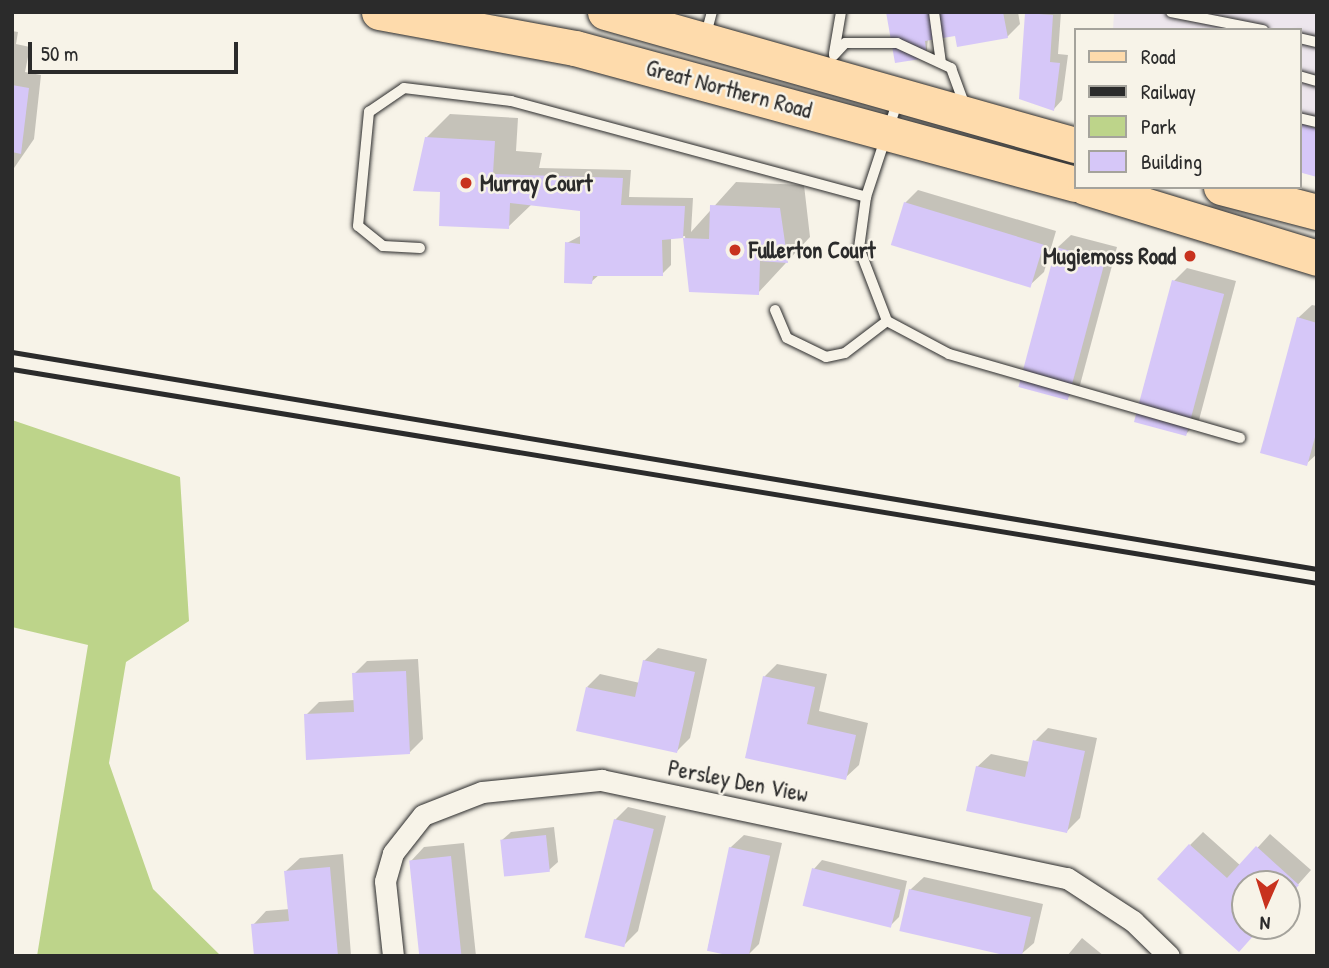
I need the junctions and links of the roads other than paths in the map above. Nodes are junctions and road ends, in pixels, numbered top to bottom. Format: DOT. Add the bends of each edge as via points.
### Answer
graph roads {
  1 [pos="379,12"];
  2 [pos="606,12"];
  3 [pos="841,12"];
  4 [pos="934,12"];
  5 [pos="1171,12"];
  6 [pos="1216,20"];
  7 [pos="709,25"];
  8 [pos="1254,28"];
  9 [pos="941,63"];
  10 [pos="830,64"];
  11 [pos="902,91"];
  12 [pos="967,110"];
  13 [pos="887,132"];
  14 [pos="1074,145"];
  15 [pos="1074,184"];
  16 [pos="1092,189"];
  17 [pos="1229,189"];
  18 [pos="866,197"];
  19 [pos="1305,209"];
  20 [pos="420,248"];
  21 [pos="1317,258"];
  22 [pos="775,310"];
  23 [pos="887,321"];
  24 [pos="1240,438"];
  25 [pos="393,956"];
  26 [pos="1169,956"];
  1 -- 13 [label="main road, Great Northern Road" via="555,43"];
  2 -- 7 [label="main road, Great Northern Road"];
  3 -- 10 [label="lane"];
  4 -- 9 [label="lane"];
  5 -- 6 [label="lane"];
  6 -- 8 [label="lane"];
  7 -- 10 [label="main road, Great Northern Road"];
  9 -- 10 [label="lane" via="897,43 845,43"];
  9 -- 12 [label="lane" via="951,68"];
  10 -- 11 [label="main road, Great Northern Road"];
  11 -- 12 [label="main road, Great Northern Road"];
  11 -- 13 [label="lane"];
  12 -- 14 [label="main road, Great Northern Road"];
  13 -- 15 [label="main road, Great Northern Road"];
  13 -- 18 [label="lane"];
  16 -- 21 [label="main road"];
  17 -- 19 [label="main road"];
  18 -- 20 [label="lane" via="511,101 404,88 369,112 358,226 383,246"];
  18 -- 23 [label="lane" via="859,248 863,272"];
  22 -- 23 [label="lane" via="787,338 826,357 845,353"];
  23 -- 24 [label="lane" via="949,354"];
  25 -- 26 [label="street, Persley Den View" via="385,881 394,853 423,815 482,792 601,780 1067,878 1133,921"];
}
